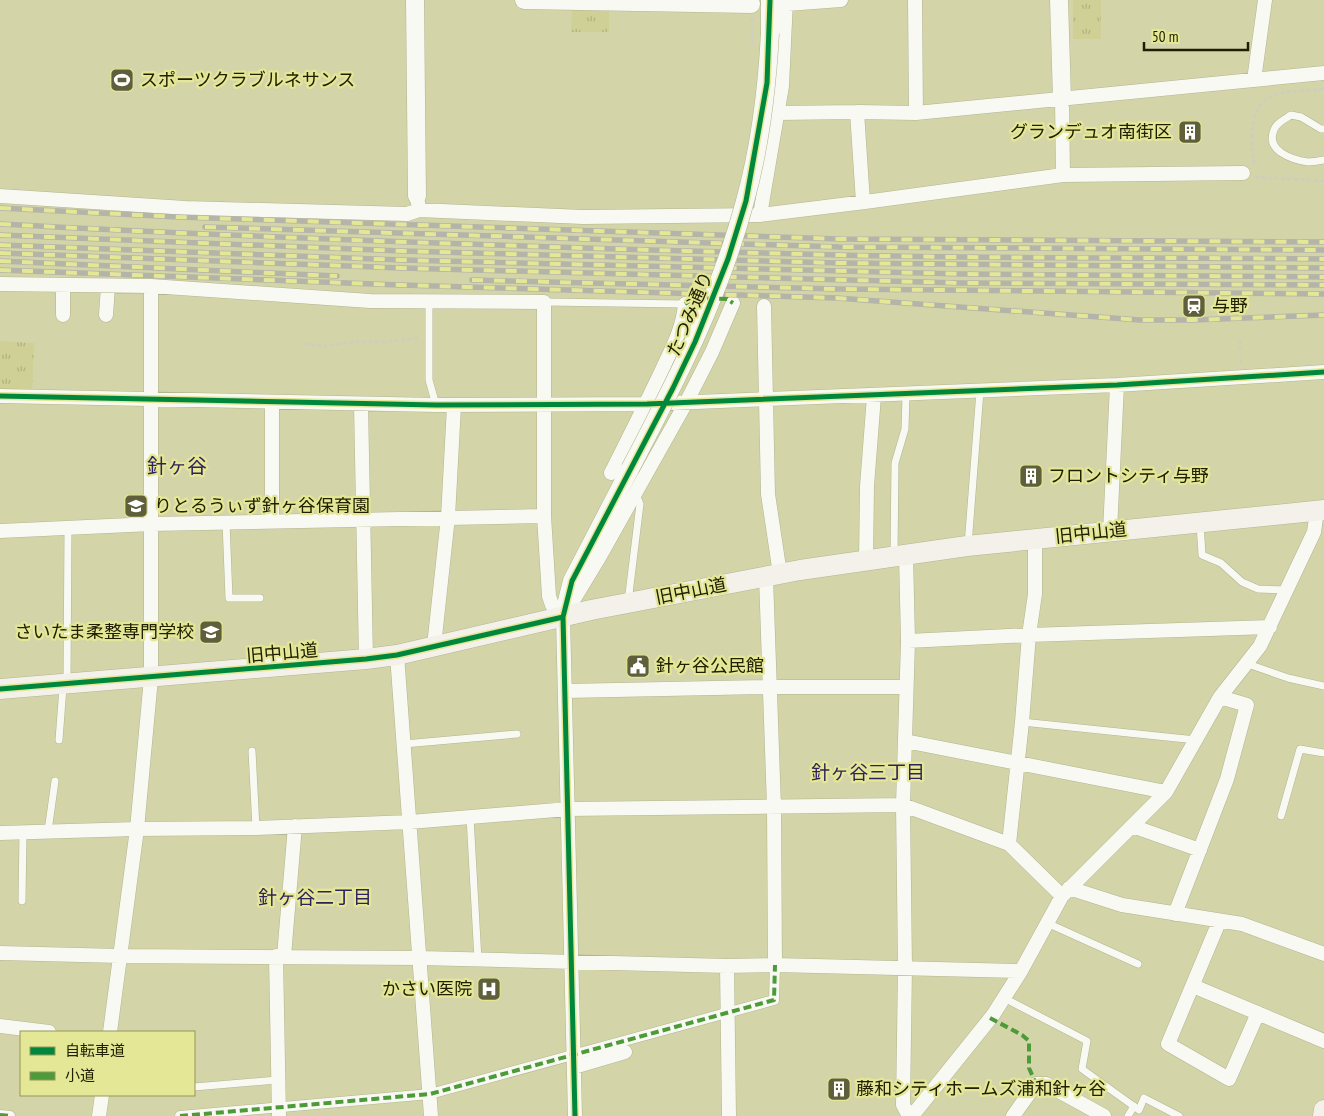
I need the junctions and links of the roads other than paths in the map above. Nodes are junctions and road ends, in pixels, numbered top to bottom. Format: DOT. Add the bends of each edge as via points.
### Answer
graph roads {
  1 [pos="415,0"];
  2 [pos="524,0"];
  3 [pos="841,0"];
  4 [pos="915,0"];
  5 [pos="1058,0"];
  6 [pos="1265,0"];
  7 [pos="622,1"];
  8 [pos="781,1"];
  9 [pos="752,2"];
  10 [pos="1324,73"];
  11 [pos="1254,80"];
  12 [pos="1062,99"];
  13 [pos="858,112"];
  14 [pos="778,113"];
  15 [pos="916,113"];
  16 [pos="1324,129"];
  17 [pos="1324,160"];
  18 [pos="1243,173"];
  19 [pos="1063,174"];
  20 [pos="0,196"];
  21 [pos="864,202"];
  22 [pos="418,203"];
  23 [pos="760,214"];
  24 [pos="0,284"];
  25 [pos="63,286"];
  26 [pos="108,286"];
  27 [pos="151,286"];
  28 [pos="429,302"];
  29 [pos="544,302"];
  30 [pos="732,303"];
  31 [pos="685,304"];
  32 [pos="764,306"];
  33 [pos="64,315"];
  34 [pos="106,315"];
  35 [pos="1324,372"];
  36 [pos="1117,385"];
  37 [pos="980,391"];
  38 [pos="906,395"];
  39 [pos="0,396"];
  40 [pos="874,396"];
  41 [pos="150,400"];
  42 [pos="765,400"];
  43 [pos="687,401"];
  44 [pos="272,402"];
  45 [pos="361,404"];
  46 [pos="544,404"];
  47 [pos="647,404"];
  48 [pos="436,405"];
  49 [pos="454,406"];
  50 [pos="611,473"];
  51 [pos="633,496"];
  52 [pos="1320,510"];
  53 [pos="544,516"];
  54 [pos="448,517"];
  55 [pos="363,520"];
  56 [pos="272,521"];
  57 [pos="226,522"];
  58 [pos="1200,522"];
  59 [pos="152,524"];
  60 [pos="68,529"];
  61 [pos="0,531"];
  62 [pos="1110,531"];
  63 [pos="1035,539"];
  64 [pos="968,546"];
  65 [pos="900,556"];
  66 [pos="866,561"];
  67 [pos="773,576"];
  68 [pos="1286,590"];
  69 [pos="260,598"];
  70 [pos="628,603"];
  71 [pos="563,617"];
  72 [pos="1270,627"];
  73 [pos="1029,635"];
  74 [pos="908,641"];
  75 [pos="434,646"];
  76 [pos="397,655"];
  77 [pos="366,659"];
  78 [pos="1248,664"];
  79 [pos="151,678"];
  80 [pos="65,684"];
  81 [pos="1324,686"];
  82 [pos="770,687"];
  83 [pos="906,687"];
  84 [pos="0,688"];
  85 [pos="566,691"];
  86 [pos="1220,697"];
  87 [pos="1022,722"];
  88 [pos="517,734"];
  89 [pos="59,740"];
  90 [pos="1197,740"];
  91 [pos="904,741"];
  92 [pos="404,744"];
  93 [pos="252,751"];
  94 [pos="1324,753"];
  95 [pos="1018,763"];
  96 [pos="55,781"];
  97 [pos="1166,792"];
  98 [pos="903,805"];
  99 [pos="774,807"];
  100 [pos="568,809"];
  101 [pos="1280,816"];
  102 [pos="470,817"];
  103 [pos="410,822"];
  104 [pos="295,826"];
  105 [pos="1132,826"];
  106 [pos="256,828"];
  107 [pos="137,829"];
  108 [pos="48,831"];
  109 [pos="0,833"];
  110 [pos="23,833"];
  111 [pos="1009,844"];
  112 [pos="1200,850"];
  113 [pos="1066,892"];
  114 [pos="22,901"];
  115 [pos="1175,914"];
  116 [pos="1219,922"];
  117 [pos="1047,923"];
  118 [pos="0,953"];
  119 [pos="1324,954"];
  120 [pos="120,956"];
  121 [pos="280,956"];
  122 [pos="420,958"];
  123 [pos="478,960"];
  124 [pos="572,962"];
  125 [pos="1138,964"];
  126 [pos="775,965"];
  127 [pos="727,966"];
  128 [pos="904,968"];
  129 [pos="1021,971"];
  130 [pos="1193,986"];
  131 [pos="1004,998"];
  132 [pos="728,1013"];
  133 [pos="1258,1013"];
  134 [pos="0,1026"];
  135 [pos="41,1031"];
  136 [pos="110,1031"];
  137 [pos="1324,1041"];
  138 [pos="625,1052"];
  139 [pos="574,1061"];
  140 [pos="277,1080"];
  141 [pos="195,1088"];
  142 [pos="430,1094"];
  143 [pos="102,1096"];
  144 [pos="1134,1106"];
  145 [pos="1324,1110"];
  146 [pos="278,1111"];
  147 [pos="0,1115"];
  148 [pos="914,1115"];
  149 [pos="10,1116"];
  150 [pos="99,1116"];
  151 [pos="180,1116"];
  152 [pos="430,1116"];
  153 [pos="575,1116"];
  154 [pos="729,1116"];
  155 [pos="1013,1116"];
  156 [pos="1104,1116"];
  157 [pos="1128,1116"];
  158 [pos="1179,1116"];
  159 [pos="1323,1116"];
  1 -- 22 [label="street"];
  2 -- 7 [label="street"];
  3 -- 8 [label="street"];
  4 -- 15 [label="street"];
  5 -- 12 [label="street"];
  6 -- 11 [label="street"];
  7 -- 9 [label="street"];
  8 -- 14 [label="street" via="782,86"];
  8 -- 71 [label="street, たつみ通り, bridge" via="770,33 767,83 746,201 728,259 673,388 572,581"];
  10 -- 11 [label="street"];
  11 -- 12 [label="street"];
  12 -- 15 [label="street"];
  12 -- 19 [label="street"];
  13 -- 14 [label="street"];
  13 -- 15 [label="street"];
  13 -- 21 [label="street"];
  14 -- 23 [label="street"];
  16 -- 17 [label="lane" via="1291,115 1274,130 1273,141 1276,149 1288,157 1309,162"];
  18 -- 19 [label="street"];
  19 -- 21 [label="street"];
  20 -- 22 [label="street" via="185,208 407,214"];
  21 -- 23 [label="street"];
  22 -- 23 [label="street" via="582,216"];
  24 -- 25 [label="street"];
  25 -- 26 [label="street"];
  25 -- 33 [label="street"];
  26 -- 27 [label="street"];
  26 -- 34 [label="street"];
  27 -- 28 [label="street"];
  27 -- 41 [label="street"];
  28 -- 29 [label="street"];
  28 -- 48 [label="lane" via="429,380"];
  29 -- 31 [label="lane"];
  29 -- 46 [label="street"];
  30 -- 43 [label="street"];
  31 -- 47 [label="street" via="683,322"];
  32 -- 42 [label="street"];
  35 -- 36 [label="street"];
  36 -- 37 [label="street"];
  36 -- 62 [label="street"];
  37 -- 38 [label="street"];
  37 -- 64 [label="lane"];
  38 -- 40 [label="street"];
  38 -- 65 [label="lane" via="905,429 895,463"];
  39 -- 41 [label="street"];
  40 -- 42 [label="street"];
  40 -- 66 [label="street"];
  41 -- 44 [label="street"];
  41 -- 59 [label="street"];
  42 -- 43 [label="street"];
  42 -- 67 [label="street"];
  43 -- 47 [label="street"];
  43 -- 51 [label="street"];
  44 -- 45 [label="street"];
  44 -- 56 [label="street"];
  45 -- 48 [label="street"];
  45 -- 55 [label="street"];
  46 -- 47 [label="street"];
  46 -- 49 [label="street"];
  46 -- 53 [label="street"];
  47 -- 50 [label="street"];
  48 -- 49 [label="street"];
  49 -- 54 [label="street"];
  51 -- 70 [label="lane" via="640,504"];
  51 -- 71 [label="street"];
  52 -- 58 [label="main road, 旧中山道"];
  52 -- 68 [label="street" via="1314,532"];
  53 -- 54 [label="street"];
  53 -- 71 [label="street" via="548,596"];
  54 -- 55 [label="street"];
  54 -- 75 [label="street"];
  55 -- 56 [label="street"];
  55 -- 77 [label="street"];
  56 -- 57 [label="street"];
  57 -- 59 [label="street"];
  57 -- 69 [label="lane" via="229,598"];
  58 -- 62 [label="main road, 旧中山道"];
  58 -- 68 [label="lane" via="1202,555 1258,589"];
  59 -- 60 [label="street"];
  59 -- 79 [label="street"];
  60 -- 61 [label="street"];
  60 -- 80 [label="lane"];
  62 -- 63 [label="main road, 旧中山道"];
  63 -- 64 [label="main road, 旧中山道"];
  63 -- 73 [label="street" via="1035,594"];
  64 -- 65 [label="main road, 旧中山道"];
  65 -- 66 [label="main road, 旧中山道"];
  65 -- 74 [label="street"];
  66 -- 67 [label="main road, 旧中山道"];
  67 -- 70 [label="main road, 旧中山道"];
  67 -- 82 [label="street"];
  68 -- 72 [label="street"];
  70 -- 71 [label="main road, 旧中山道"];
  71 -- 75 [label="main road, 旧中山道"];
  71 -- 85 [label="street"];
  72 -- 73 [label="street"];
  72 -- 78 [label="street"];
  73 -- 74 [label="street"];
  73 -- 87 [label="street"];
  74 -- 83 [label="street"];
  75 -- 76 [label="main road, 旧中山道"];
  76 -- 77 [label="main road, 旧中山道"];
  76 -- 92 [label="street"];
  77 -- 79 [label="main road, 旧中山道"];
  78 -- 81 [label="lane"];
  78 -- 86 [label="street"];
  79 -- 80 [label="main road, 旧中山道"];
  79 -- 107 [label="street"];
  80 -- 84 [label="main road, 旧中山道"];
  80 -- 89 [label="lane"];
  82 -- 83 [label="street"];
  82 -- 85 [label="street"];
  82 -- 99 [label="street"];
  83 -- 91 [label="street"];
  85 -- 100 [label="street"];
  86 -- 90 [label="street"];
  86 -- 112 [label="street" via="1247,705 1227,780"];
  87 -- 90 [label="lane"];
  87 -- 95 [label="street"];
  88 -- 92 [label="lane"];
  90 -- 97 [label="street"];
  91 -- 95 [label="street"];
  91 -- 98 [label="street"];
  92 -- 103 [label="street"];
  93 -- 106 [label="lane"];
  94 -- 101 [label="lane" via="1300,749"];
  95 -- 97 [label="street"];
  95 -- 111 [label="street"];
  96 -- 108 [label="lane"];
  97 -- 105 [label="street"];
  98 -- 99 [label="street"];
  98 -- 111 [label="street"];
  98 -- 128 [label="street"];
  99 -- 100 [label="street"];
  99 -- 126 [label="street"];
  100 -- 102 [label="street"];
  100 -- 124 [label="street"];
  102 -- 103 [label="street"];
  102 -- 123 [label="lane"];
  103 -- 104 [label="street"];
  103 -- 122 [label="street"];
  104 -- 106 [label="street"];
  104 -- 121 [label="street"];
  105 -- 112 [label="street"];
  105 -- 113 [label="street"];
  106 -- 107 [label="street"];
  107 -- 108 [label="street"];
  107 -- 120 [label="street"];
  108 -- 110 [label="street"];
  109 -- 110 [label="street"];
  110 -- 114 [label="lane"];
  111 -- 113 [label="street"];
  112 -- 115 [label="street"];
  113 -- 115 [label="street"];
  113 -- 117 [label="street"];
  115 -- 116 [label="street"];
  116 -- 119 [label="street" via="1242,924"];
  116 -- 130 [label="street"];
  117 -- 125 [label="lane"];
  117 -- 129 [label="street"];
  118 -- 120 [label="street"];
  120 -- 121 [label="street"];
  120 -- 136 [label="street"];
  121 -- 122 [label="street"];
  121 -- 140 [label="street"];
  122 -- 123 [label="street"];
  122 -- 142 [label="street"];
  123 -- 124 [label="street"];
  124 -- 127 [label="street"];
  124 -- 139 [label="street"];
  126 -- 127 [label="street"];
  126 -- 128 [label="street"];
  126 -- 132 [label="street" via="774,1000"];
  127 -- 132 [label="street"];
  128 -- 129 [label="street"];
  128 -- 148 [label="street" via="903,1105"];
  129 -- 131 [label="street"];
  130 -- 133 [label="street"];
  130 -- 133 [label="street" via="1168,1044 1229,1079"];
  131 -- 144 [label="lane" via="1087,1041 1082,1069"];
  131 -- 148 [label="street"];
  132 -- 139 [label="street"];
  132 -- 154 [label="street"];
  133 -- 137 [label="street"];
  134 -- 135 [label="street"];
  138 -- 139 [label="street"];
  139 -- 142 [label="street"];
  139 -- 153 [label="street"];
  140 -- 141 [label="lane"];
  140 -- 146 [label="street"];
  142 -- 146 [label="street"];
  142 -- 152 [label="street"];
  143 -- 150 [label="street"];
  144 -- 157 [label="lane"];
  144 -- 158 [label="lane" via="1139,1110 1144,1098"];
  145 -- 159 [label="main road"];
  146 -- 151 [label="street"];
  147 -- 149 [label="street"];
  155 -- 156 [label="street" via="1036,1084 1046,1084"];
}
